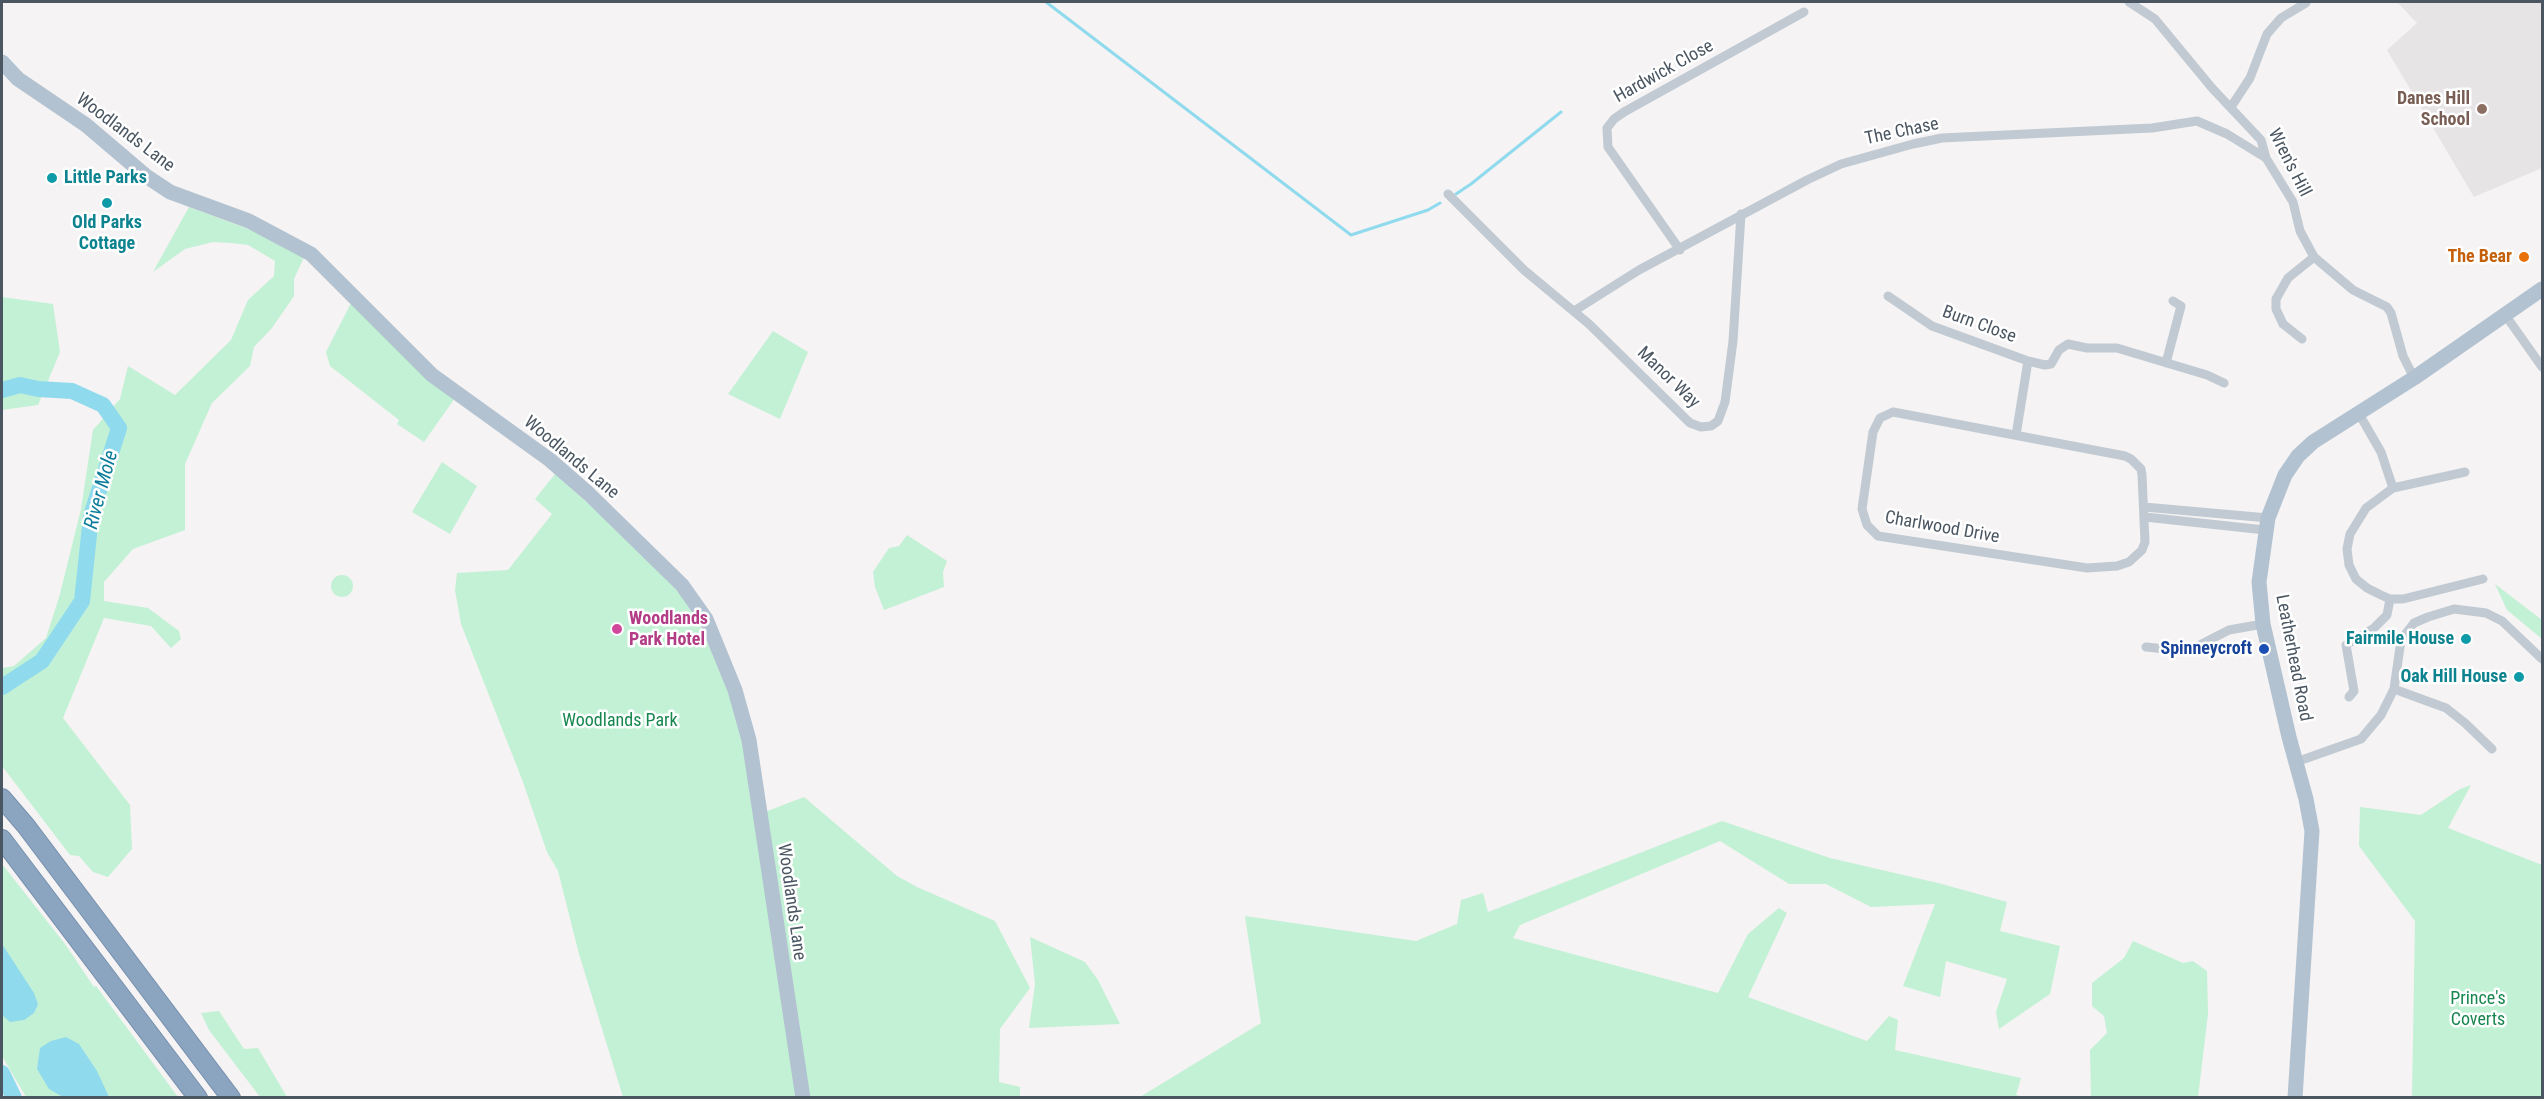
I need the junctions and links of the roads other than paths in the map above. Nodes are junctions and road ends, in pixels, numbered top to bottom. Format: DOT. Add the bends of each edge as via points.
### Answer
graph roads {
  1 [pos="2129,2"];
  2 [pos="2306,3"];
  3 [pos="1804,12"];
  4 [pos="2,62"];
  5 [pos="2230,107"];
  6 [pos="2266,158"];
  7 [pos="1448,194"];
  8 [pos="1741,214"];
  9 [pos="1680,250"];
  10 [pos="2314,257"];
  11 [pos="2542,289"];
  12 [pos="1888,296"];
  13 [pos="2173,301"];
  14 [pos="1574,311"];
  15 [pos="2506,316"];
  16 [pos="2302,339"];
  17 [pos="2028,361"];
  18 [pos="2166,363"];
  19 [pos="2542,367"];
  20 [pos="2414,378"];
  21 [pos="2224,383"];
  22 [pos="2358,412"];
  23 [pos="2016,435"];
  24 [pos="2465,472"];
  25 [pos="2393,488"];
  26 [pos="2144,507"];
  27 [pos="2145,518"];
  28 [pos="2266,524"];
  29 [pos="2483,579"];
  30 [pos="2390,599"];
  31 [pos="2263,624"];
  32 [pos="2146,647"];
  33 [pos="2542,659"];
  34 [pos="2394,689"];
  35 [pos="2349,697"];
  36 [pos="2492,749"];
  37 [pos="2296,762"];
  38 [pos="2,798"];
  39 [pos="2,839"];
  40 [pos="198,1098"];
  41 [pos="231,1098"];
  42 [pos="802,1098"];
  43 [pos="2295,1098"];
  1 -- 5 [label="street, Wren's Hill" via="2155,19"];
  2 -- 5 [label="street" via="2281,18 2267,34 2250,78"];
  3 -- 9 [label="street, Hardwick Close" via="1624,112 1607,129 1608,147"];
  4 -- 42 [label="main road, Woodlands Lane" via="18,79 86,125 170,192 249,221 311,254 432,375 550,460 682,585 705,619 735,690 749,740"];
  5 -- 6 [label="street, Wren's Hill" via="2261,140"];
  6 -- 8 [label="street, The Chase" via="2197,121 2152,128 1942,138 1841,164"];
  6 -- 10 [label="street, Wren's Hill" via="2289,193 2300,231"];
  7 -- 14 [label="street, Manor Way" via="1524,270"];
  8 -- 9 [label="street, The Chase"];
  8 -- 14 [label="street, Manor Way" via="1729,380 1718,421 1711,426 1690,423"];
  9 -- 14 [label="street, The Chase" via="1639,270"];
  10 -- 16 [label="street" via="2288,278 2276,299 2283,324"];
  10 -- 20 [label="street, Wren's Hill" via="2353,290 2387,307"];
  11 -- 15 [label="main road, Leatherhead Road"];
  12 -- 17 [label="street, Burn Close" via="1932,326"];
  13 -- 18 [label="street" via="2181,306"];
  15 -- 19 [label="street"];
  15 -- 20 [label="main road, Leatherhead Road"];
  17 -- 18 [label="street" via="2051,364 2068,344 2117,348"];
  17 -- 23 [label="street, Burn Close"];
  18 -- 21 [label="street"];
  20 -- 22 [label="main road, Leatherhead Road"];
  22 -- 25 [label="street" via="2381,452"];
  22 -- 28 [label="main road, Leatherhead Road" via="2298,456 2284,475"];
  23 -- 26 [label="street, Charlwood Drive" via="2131,459 2141,469"];
  23 -- 27 [label="street, Charlwood Drive" via="1900,413 1880,418 1873,432 1862,509 1867,525 1884,538 2104,569 2138,557 2145,542"];
  24 -- 25 [label="street"];
  25 -- 30 [label="street" via="2367,508 2350,534 2347,549 2356,579"];
  26 -- 27 [label="street, Charlwood Drive"];
  26 -- 28 [label="street"];
  27 -- 28 [label="street"];
  28 -- 31 [label="main road, Leatherhead Road" via="2259,582"];
  29 -- 30 [label="street"];
  30 -- 35 [label="street" via="2387,615 2346,645 2354,691"];
  31 -- 32 [label="street" via="2229,630 2184,651"];
  31 -- 37 [label="main road, Leatherhead Road"];
  33 -- 34 [label="street" via="2502,621 2475,610 2454,609 2421,620 2406,631 2401,640"];
  34 -- 36 [label="street" via="2446,708"];
  34 -- 37 [label="street" via="2361,739"];
  37 -- 43 [label="main road, Leatherhead Road" via="2312,831"];
  38 -- 41 [label="highway"];
  39 -- 40 [label="highway"];
}
